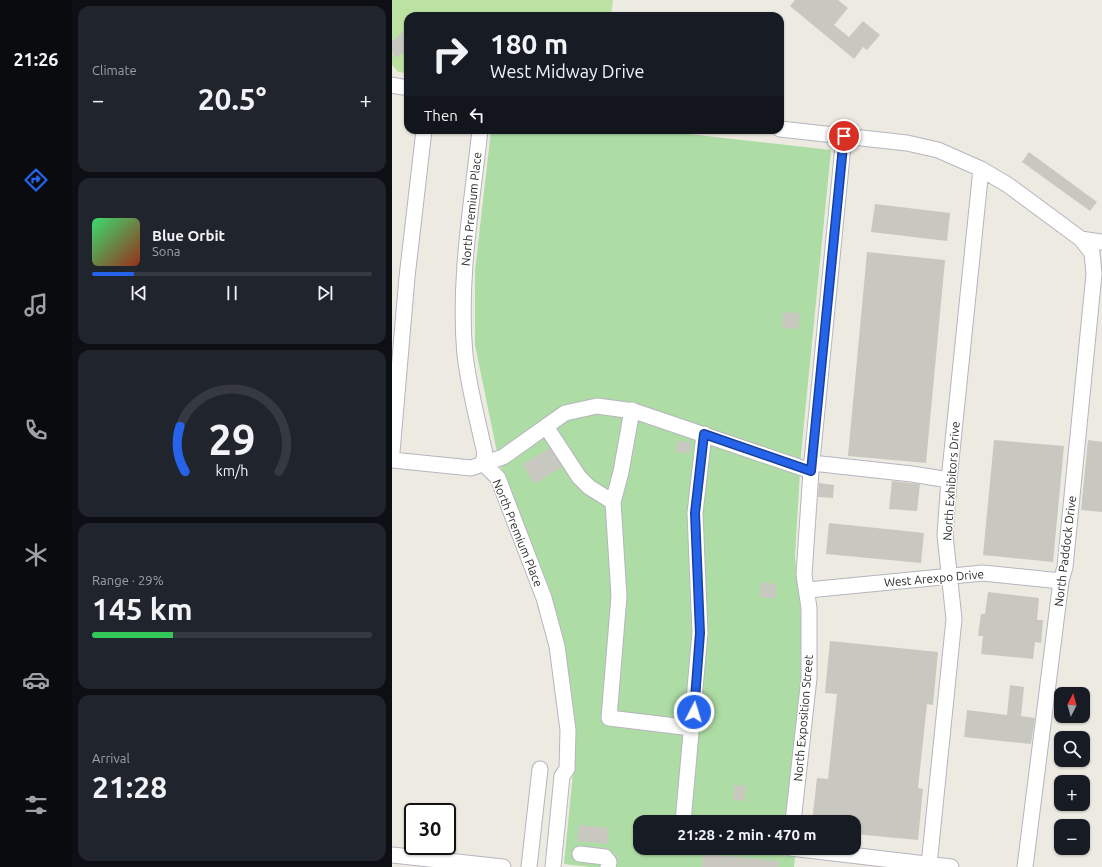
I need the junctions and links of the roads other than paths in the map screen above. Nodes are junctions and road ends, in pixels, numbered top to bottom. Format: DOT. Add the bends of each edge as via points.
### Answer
graph roads {
  1 [pos="392,86"];
  2 [pos="404,88"];
  3 [pos="784,129"];
  4 [pos="424,134"];
  5 [pos="480,134"];
  6 [pos="844,136"];
  7 [pos="981,169"];
  8 [pos="1081,239"];
  9 [pos="1102,242"];
  10 [pos="632,410"];
  11 [pos="547,428"];
  12 [pos="704,434"];
  13 [pos="392,452"];
  14 [pos="392,460"];
  15 [pos="483,463"];
  16 [pos="812,467"];
  17 [pos="949,480"];
  18 [pos="613,502"];
  19 [pos="948,576"];
  20 [pos="1061,581"];
  21 [pos="808,590"];
  22 [pos="692,728"];
  23 [pos="540,769"];
  24 [pos="684,815"];
  25 [pos="794,815"];
  26 [pos="580,854"];
  27 [pos="392,855"];
  28 [pos="842,855"];
  29 [pos="929,865"];
  30 [pos="504,867"];
  31 [pos="529,867"];
  32 [pos="553,867"];
  33 [pos="608,867"];
  34 [pos="951,867"];
  35 [pos="1025,867"];
  1 -- 2 [label="street"];
  3 -- 6 [label="street"];
  4 -- 13 [label="street" via="407,277"];
  5 -- 15 [label="street, North Premium Place" via="464,270 464,314 465,355 485,454"];
  6 -- 7 [label="street" via="907,143 938,150"];
  6 -- 16 [label="street, North Exposition Street"];
  7 -- 8 [label="street" via="1008,185"];
  7 -- 17 [label="street, North Exhibitors Drive"];
  8 -- 9 [label="street"];
  8 -- 20 [label="street, North Paddock Drive" via="1092,253 1094,274 1065,567"];
  10 -- 11 [label="street" via="597,406 565,413"];
  10 -- 12 [label="street"];
  10 -- 18 [label="street"];
  11 -- 15 [label="street" via="504,457"];
  11 -- 18 [label="street" via="579,477 589,487"];
  12 -- 16 [label="street"];
  12 -- 22 [label="street" via="695,513 700,633"];
  14 -- 15 [label="street" via="472,468"];
  15 -- 32 [label="street, North Premium Place" via="498,478 544,598 557,646 568,730 568,769 562,776"];
  16 -- 17 [label="street" via="912,474"];
  16 -- 21 [label="street, North Exposition Street" via="804,575"];
  17 -- 19 [label="street, North Exhibitors Drive" via="945,535"];
  18 -- 22 [label="street" via="619,596 609,718"];
  19 -- 20 [label="street, West Arexpo Drive" via="983,573"];
  19 -- 21 [label="street, West Arexpo Drive"];
  19 -- 29 [label="street, North Exhibitors Drive" via="954,619"];
  20 -- 35 [label="street, North Paddock Drive"];
  21 -- 25 [label="street, North Exposition Street" via="809,678"];
  22 -- 24 [label="street"];
  23 -- 31 [label="street"];
  26 -- 33 [label="street" via="604,857 609,862"];
  27 -- 30 [label="street"];
  28 -- 29 [label="street"];
  29 -- 34 [label="street"];
}
